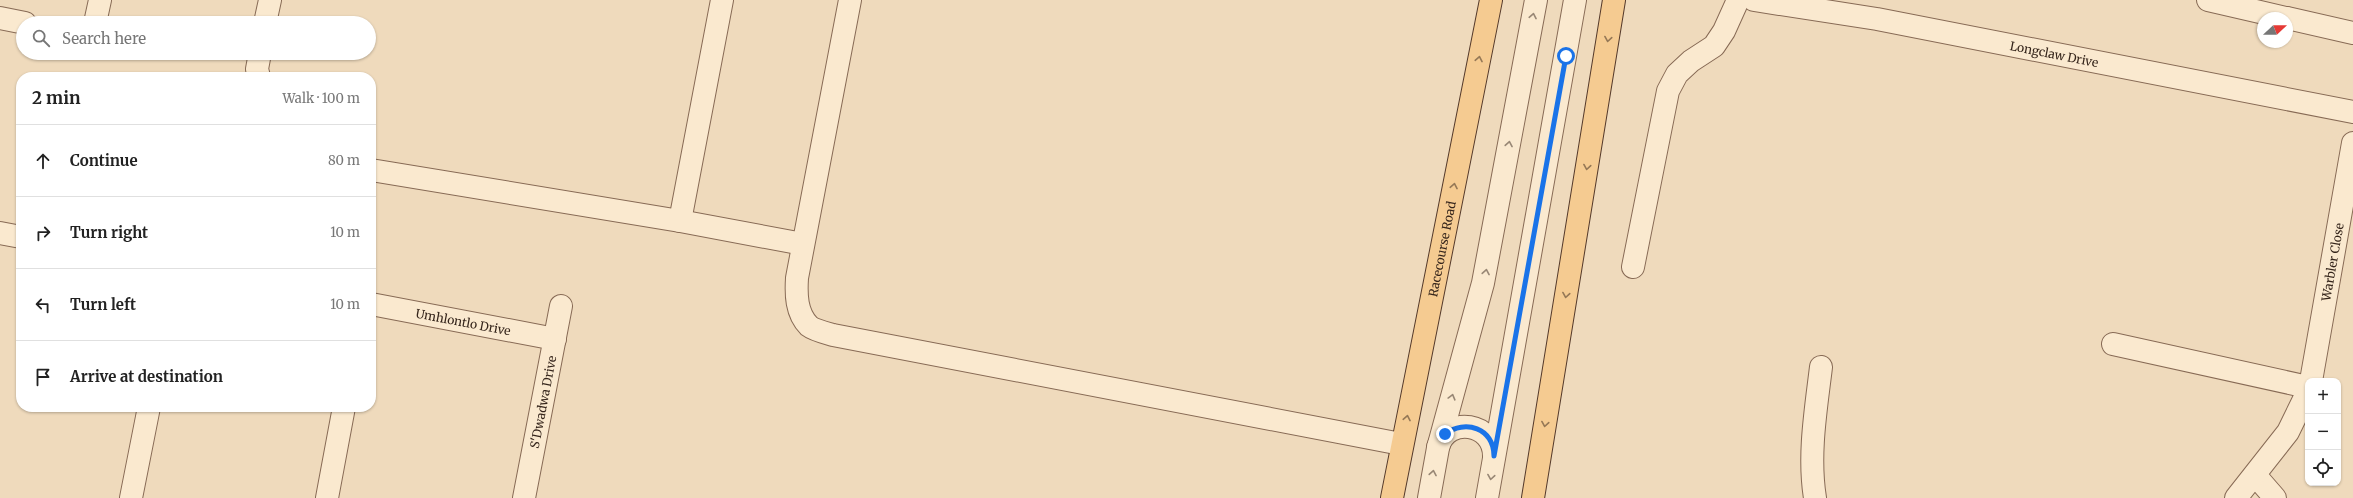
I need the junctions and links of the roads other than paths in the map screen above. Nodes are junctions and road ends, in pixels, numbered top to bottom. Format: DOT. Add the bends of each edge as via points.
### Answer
graph roads {
  1 [pos="100,0"];
  2 [pos="270,0"];
  3 [pos="722,0"];
  4 [pos="850,0"];
  5 [pos="1491,0"];
  6 [pos="1536,0"];
  7 [pos="1575,0"];
  8 [pos="1614,0"];
  9 [pos="1738,0"];
  10 [pos="1754,0"];
  11 [pos="2208,0"];
  12 [pos="2260,12"];
  13 [pos="97,16"];
  14 [pos="267,16"];
  15 [pos="0,18"];
  16 [pos="2293,20"];
  17 [pos="16,21"];
  18 [pos="2353,33"];
  19 [pos="259,60"];
  20 [pos="258,72"];
  21 [pos="2353,112"];
  22 [pos="2353,143"];
  23 [pos="376,171"];
  24 [pos="680,221"];
  25 [pos="0,233"];
  26 [pos="16,236"];
  27 [pos="803,244"];
  28 [pos="1633,268"];
  29 [pos="376,305"];
  30 [pos="561,306"];
  31 [pos="555,339"];
  32 [pos="2113,344"];
  33 [pos="1821,367"];
  34 [pos="2312,378"];
  35 [pos="2305,386"];
  36 [pos="2305,397"];
  37 [pos="148,412"];
  38 [pos="343,412"];
  39 [pos="1402,444"];
  40 [pos="1438,448"];
  41 [pos="1494,456"];
  42 [pos="2255,475"];
  43 [pos="132,498"];
  44 [pos="327,498"];
  45 [pos="524,498"];
  46 [pos="1392,498"];
  47 [pos="1429,498"];
  48 [pos="1487,498"];
  49 [pos="1533,498"];
  50 [pos="1815,498"];
  51 [pos="2236,498"];
  52 [pos="2275,498"];
  1 -- 13 [label="street"];
  2 -- 14 [label="street"];
  3 -- 24 [label="street"];
  4 -- 27 [label="street"];
  39 -- 5 [label="main road, Racecourse Road, one-way"];
  40 -- 6 [label="street, one-way" via="1484,283"];
  7 -- 41 [label="street"];
  8 -- 49 [label="main road, one-way"];
  9 -- 28 [label="street" via="1714,46 1677,74 1668,91"];
  10 -- 21 [label="street, Longclaw Drive" via="1877,19"];
  11 -- 12 [label="street"];
  15 -- 17 [label="street"];
  16 -- 18 [label="street"];
  19 -- 20 [label="street"];
  22 -- 34 [label="street, Warbler Close"];
  23 -- 24 [label="street"];
  24 -- 27 [label="street"];
  25 -- 26 [label="street"];
  27 -- 39 [label="street" via="796,296 801,314 810,326 833,335"];
  29 -- 31 [label="street, Umhlontlo Drive"];
  30 -- 31 [label="street, S'Dwadwa Drive"];
  31 -- 45 [label="street, S'Dwadwa Drive"];
  32 -- 35 [label="street"];
  33 -- 50 [label="street" via="1814,425 1812,484"];
  36 -- 42 [label="street" via="2288,432"];
  37 -- 43 [label="street"];
  38 -- 44 [label="street"];
  39 -- 46 [label="main road, Racecourse Road"];
  40 -- 41 [label="street" via="1452,429 1469,426 1487,435"];
  47 -- 40 [label="street, one-way"];
  41 -- 48 [label="street, one-way"];
  42 -- 51 [label="street"];
  42 -- 52 [label="street"];
}
